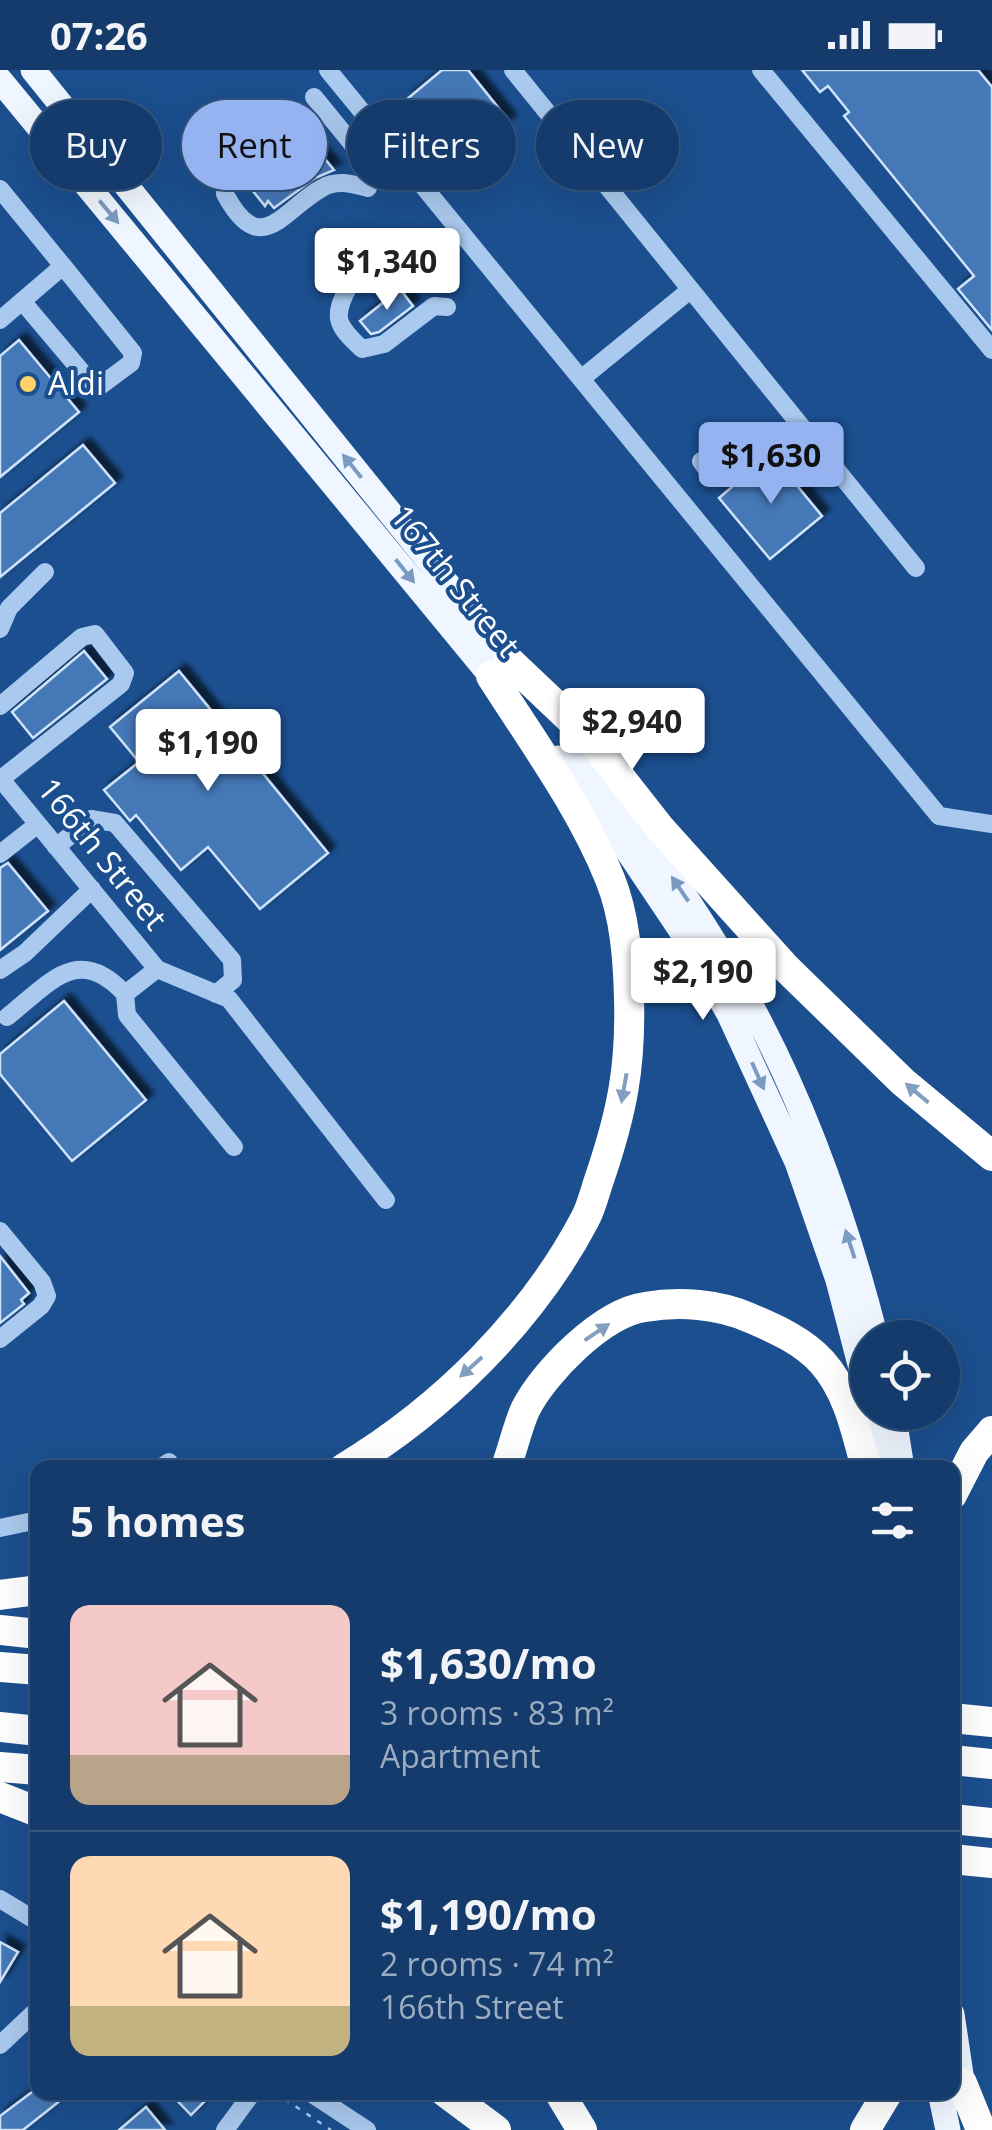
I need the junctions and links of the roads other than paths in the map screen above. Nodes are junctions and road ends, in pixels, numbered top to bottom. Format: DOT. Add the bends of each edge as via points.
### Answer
graph roads {
  1 [pos="33,70"];
  2 [pos="328,70"];
  3 [pos="513,70"];
  4 [pos="760,70"];
  5 [pos="5,80"];
  6 [pos="314,97"];
  7 [pos="316,100"];
  8 [pos="327,116"];
  9 [pos="327,185"];
  10 [pos="0,189"];
  11 [pos="225,190"];
  12 [pos="319,190"];
  13 [pos="63,266"];
  14 [pos="349,286"];
  15 [pos="690,290"];
  16 [pos="22,301"];
  17 [pos="447,306"];
  18 [pos="0,320"];
  19 [pos="992,350"];
  20 [pos="581,379"];
  21 [pos="760,444"];
  22 [pos="700,461"];
  23 [pos="916,568"];
  24 [pos="46,572"];
  25 [pos="0,629"];
  26 [pos="500,668"];
  27 [pos="0,706"];
  28 [pos="0,779"];
  29 [pos="38,824"];
  30 [pos="992,824"];
  31 [pos="56,847"];
  32 [pos="0,854"];
  33 [pos="92,890"];
  34 [pos="157,969"];
  35 [pos="0,970"];
  36 [pos="125,994"];
  37 [pos="216,994"];
  38 [pos="8,1017"];
  39 [pos="234,1147"];
  40 [pos="992,1156"];
  41 [pos="386,1200"];
  42 [pos="0,1231"];
  43 [pos="872,1320"];
  44 [pos="850,1326"];
  45 [pos="0,1339"];
  46 [pos="874,1430"];
  47 [pos="896,1430"];
  48 [pos="992,1430"];
  49 [pos="355,1460"];
  50 [pos="508,1460"];
  51 [pos="864,1460"];
  52 [pos="880,1460"];
  53 [pos="901,1460"];
  54 [pos="960,1480"];
  55 [pos="30,1522"];
  56 [pos="0,1528"];
  57 [pos="30,1591"];
  58 [pos="0,1596"];
  59 [pos="0,1630"];
  60 [pos="30,1633"];
  61 [pos="0,1667"];
  62 [pos="30,1669"];
  63 [pos="960,1719"];
  64 [pos="992,1722"];
  65 [pos="0,1727"];
  66 [pos="30,1730"];
  67 [pos="960,1761"];
  68 [pos="992,1764"];
  69 [pos="0,1767"];
  70 [pos="30,1769"];
  71 [pos="0,1796"];
  72 [pos="30,1809"];
  73 [pos="960,1820"];
  74 [pos="992,1822"];
  75 [pos="960,1860"];
  76 [pos="992,1863"];
  77 [pos="0,1898"];
  78 [pos="30,1917"];
  79 [pos="30,2018"];
  80 [pos="0,2046"];
  81 [pos="247,2100"];
  82 [pos="321,2100"];
  83 [pos="456,2100"];
  84 [pos="563,2100"];
  85 [pos="883,2100"];
  86 [pos="950,2100"];
  87 [pos="957,2100"];
  88 [pos="960,2100"];
  89 [pos="225,2130"];
  90 [pos="367,2130"];
  91 [pos="496,2130"];
  92 [pos="582,2130"];
  93 [pos="865,2130"];
  94 [pos="948,2130"];
  95 [pos="971,2130"];
  96 [pos="981,2130"];
  26 -- 1 [label="main road, 167th Street, one-way"];
  2 -- 20 [label="street"];
  3 -- 15 [label="street"];
  4 -- 19 [label="street"];
  5 -- 26 [label="main road, 167th Street, one-way"];
  6 -- 7 [label="street"];
  8 -- 9 [label="street" via="374,183"];
  10 -- 13 [label="street"];
  11 -- 12 [label="street" via="244,220 266,229"];
  13 -- 16 [label="street"];
  13 -- 16 [label="street" via="123,337 132,363 100,386"];
  14 -- 17 [label="street" via="338,320 362,349 384,344 434,306"];
  15 -- 20 [label="street"];
  15 -- 23 [label="street"];
  16 -- 18 [label="street"];
  20 -- 30 [label="street" via="939,816"];
  21 -- 22 [label="street" via="724,474 708,472"];
  24 -- 25 [label="street" via="9,608"];
  40 -- 26 [label="highway, one-way" via="786,968 587,735"];
  43 -- 26 [label="main road, 167th Street, one-way" via="820,1152 748,999 640,829"];
  26 -- 44 [label="main road, 167th Street, one-way" via="680,929 729,1014 796,1162"];
  26 -- 49 [label="highway, one-way" via="612,881 628,951 630,1053 617,1127 586,1217 543,1287 491,1349"];
  27 -- 28 [label="street" via="82,636 95,634 126,672 121,684"];
  28 -- 29 [label="street, 166th Street"];
  29 -- 31 [label="street, 166th Street"];
  29 -- 32 [label="street"];
  31 -- 33 [label="street, 166th Street"];
  31 -- 37 [label="street" via="91,818 115,823 232,960 233,980"];
  33 -- 34 [label="street, 166th Street"];
  33 -- 35 [label="street"];
  34 -- 36 [label="street"];
  34 -- 37 [label="street"];
  36 -- 38 [label="street" via="107,974 89,967 58,976"];
  36 -- 39 [label="street" via="134,1027"];
  37 -- 41 [label="street" via="230,1000"];
  42 -- 45 [label="street" via="47,1296"];
  46 -- 52 [label="main road"];
  47 -- 53 [label="main road"];
  48 -- 54 [label="highway"];
  50 -- 51 [label="highway, one-way" via="526,1409 557,1362 599,1328 641,1307 699,1305 784,1332 822,1362 848,1403"];
  55 -- 56 [label="street"];
  57 -- 58 [label="highway"];
  59 -- 60 [label="highway"];
  61 -- 62 [label="highway"];
  63 -- 64 [label="highway"];
  65 -- 66 [label="highway"];
  67 -- 68 [label="highway"];
  69 -- 70 [label="highway"];
  71 -- 72 [label="highway"];
  73 -- 74 [label="highway"];
  75 -- 76 [label="highway"];
  77 -- 78 [label="street"];
  79 -- 80 [label="street"];
  81 -- 89 [label="street"];
  82 -- 90 [label="street"];
  83 -- 91 [label="highway"];
  84 -- 92 [label="highway"];
  85 -- 93 [label="highway"];
  86 -- 94 [label="main road"];
  87 -- 95 [label="main road"];
  88 -- 96 [label="highway"];
}
